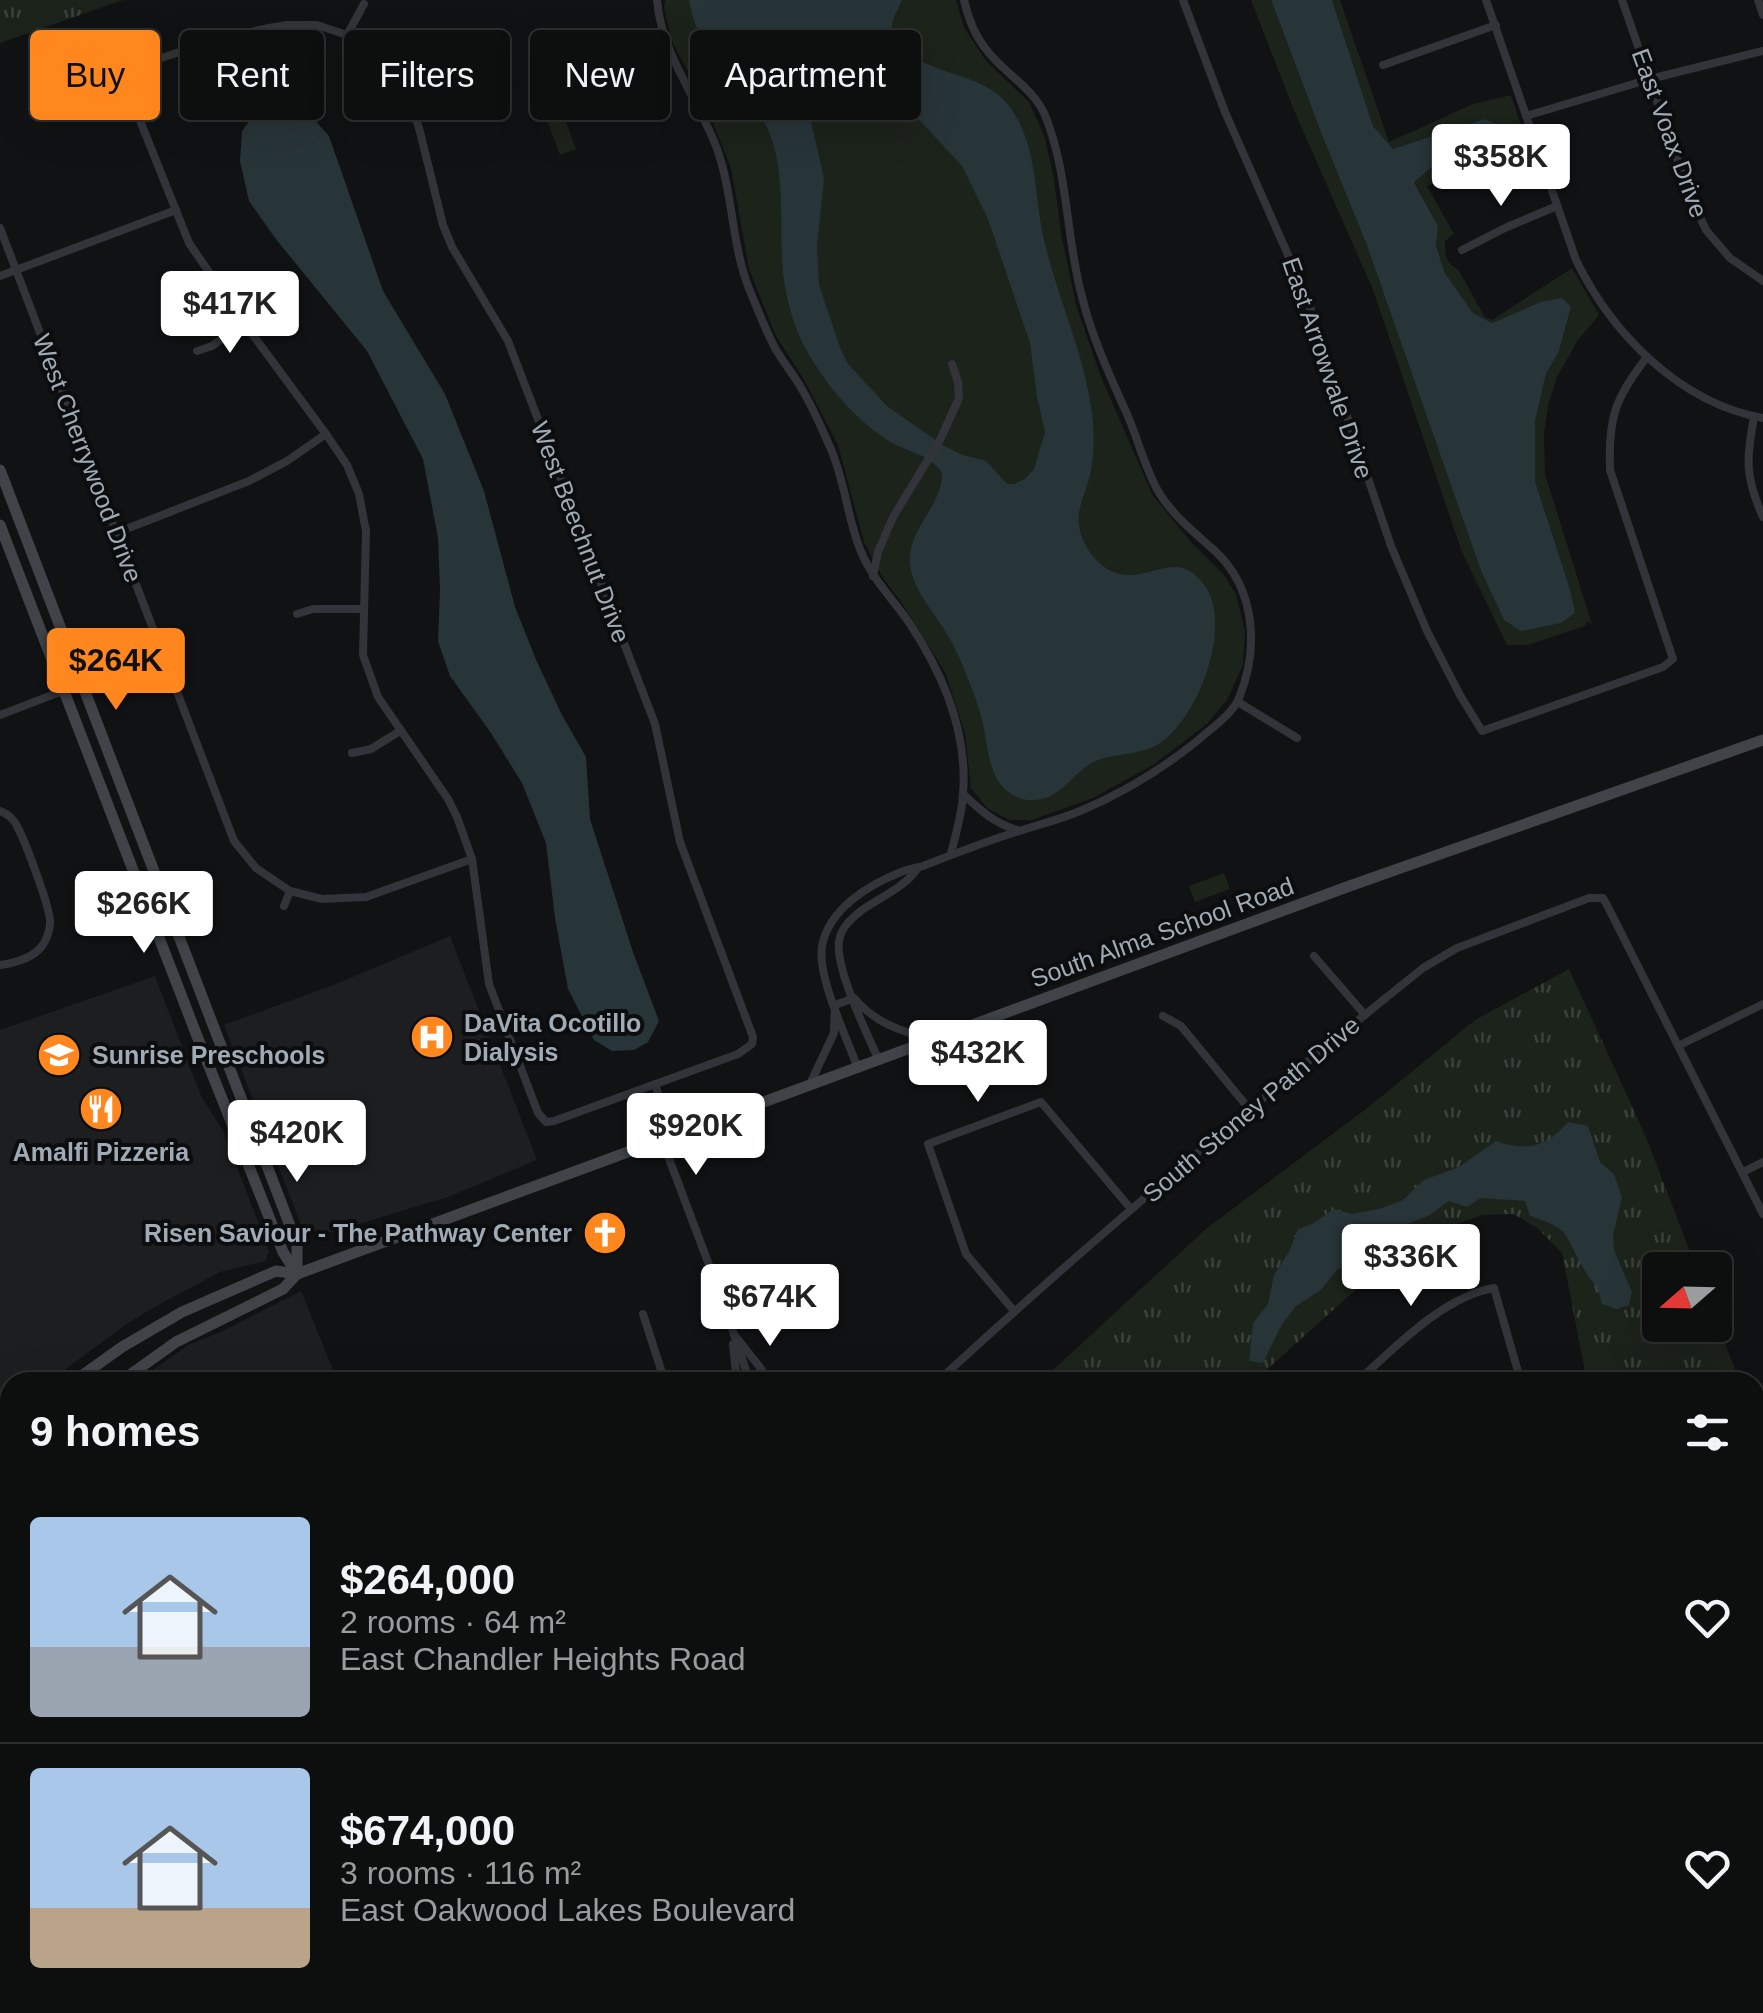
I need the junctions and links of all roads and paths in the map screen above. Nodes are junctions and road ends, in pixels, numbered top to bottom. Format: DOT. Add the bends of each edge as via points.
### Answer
graph roads {
  1 [pos="657,0"];
  2 [pos="964,0"];
  3 [pos="1182,0"];
  4 [pos="1486,0"];
  5 [pos="1622,0"];
  6 [pos="1758,0"];
  7 [pos="364,4"];
  8 [pos="1763,15"];
  9 [pos="1496,26"];
  10 [pos="350,30"];
  11 [pos="344,34"];
  12 [pos="1763,51"];
  13 [pos="1382,65"];
  14 [pos="1650,79"];
  15 [pos="1526,116"];
  16 [pos="416,120"];
  17 [pos="1557,206"];
  18 [pos="176,210"];
  19 [pos="0,228"];
  20 [pos="1462,250"];
  21 [pos="16,270"];
  22 [pos="0,276"];
  23 [pos="1763,281"];
  24 [pos="244,323"];
  25 [pos="197,351"];
  26 [pos="1647,357"];
  27 [pos="952,364"];
  28 [pos="1759,418"];
  29 [pos="326,434"];
  30 [pos="0,470"];
  31 [pos="1763,518"];
  32 [pos="0,525"];
  33 [pos="116,533"];
  34 [pos="873,576"];
  35 [pos="363,610"];
  36 [pos="297,614"];
  37 [pos="162,653"];
  38 [pos="82,684"];
  39 [pos="64,692"];
  40 [pos="1238,702"];
  41 [pos="0,716"];
  42 [pos="400,731"];
  43 [pos="1297,738"];
  44 [pos="1763,740"];
  45 [pos="352,753"];
  46 [pos="964,794"];
  47 [pos="0,811"];
  48 [pos="1019,830"];
  49 [pos="951,853"];
  50 [pos="472,859"];
  51 [pos="918,868"];
  52 [pos="290,892"];
  53 [pos="284,906"];
  54 [pos="839,953"];
  55 [pos="822,955"];
  56 [pos="1314,956"];
  57 [pos="0,966"];
  58 [pos="854,998"];
  59 [pos="1763,1004"];
  60 [pos="834,1006"];
  61 [pos="1365,1015"];
  62 [pos="1162,1016"];
  63 [pos="935,1040"];
  64 [pos="1678,1046"];
  65 [pos="878,1061"];
  66 [pos="858,1068"];
  67 [pos="655,1084"];
  68 [pos="808,1087"];
  69 [pos="636,1091"];
  70 [pos="1250,1110"];
  71 [pos="662,1140"];
  72 [pos="1763,1162"];
  73 [pos="1742,1172"];
  74 [pos="1132,1209"];
  75 [pos="1763,1214"];
  76 [pos="297,1274"];
  77 [pos="1014,1311"];
  78 [pos="643,1314"];
  79 [pos="734,1335"];
  80 [pos="89,1372"];
  81 [pos="134,1372"];
  82 [pos="661,1372"];
  83 [pos="736,1372"];
  84 [pos="747,1372"];
  85 [pos="763,1372"];
  86 [pos="948,1372"];
  87 [pos="1368,1372"];
  88 [pos="1518,1372"];
  1 -- 34 [label="street" via="669,49 721,160 747,282 832,451 858,547"];
  2 -- 40 [label="street" via="985,48 1038,101 1046,118 1081,295 1158,490 1218,554 1244,593 1252,639"];
  3 -- 26 [label="street, East Arrowvale Drive" via="1307,298 1391,546 1427,631 1482,731 1673,659 1610,470 1614,409"];
  4 -- 9 [label="street"];
  5 -- 14 [label="street, East Voax Drive"];
  6 -- 8 [label="street"];
  7 -- 10 [label="street"];
  9 -- 13 [label="street"];
  9 -- 15 [label="street"];
  11 -- 18 [label="street, West Beechnut Drive" via="318,25 260,29 128,70 124,83"];
  12 -- 14 [label="street"];
  14 -- 15 [label="street"];
  14 -- 23 [label="street, East Voax Drive" via="1706,230"];
  15 -- 17 [label="street"];
  16 -- 67 [label="street, West Beechnut Drive" via="442,225 508,341 655,724 680,842 754,1037 738,1054"];
  17 -- 20 [label="street"];
  17 -- 26 [label="street" via="1589,286"];
  18 -- 21 [label="street"];
  18 -- 24 [label="street" via="189,243"];
  19 -- 21 [label="street, West Cherrywood Drive"];
  21 -- 22 [label="street"];
  21 -- 33 [label="street, West Cherrywood Drive"];
  24 -- 25 [label="street"];
  24 -- 29 [label="street"];
  26 -- 28 [label="street" via="1686,387"];
  27 -- 34 [label="street" via="959,398 894,517"];
  28 -- 31 [label="street" via="1747,456"];
  29 -- 33 [label="street" via="249,481"];
  29 -- 35 [label="street" via="359,494 366,531"];
  30 -- 38 [label="main road"];
  32 -- 39 [label="main road"];
  33 -- 37 [label="street, West Cherrywood Drive"];
  34 -- 46 [label="street" via="935,664 954,713"];
  35 -- 36 [label="street"];
  35 -- 42 [label="street" via="371,683"];
  37 -- 38 [label="street"];
  37 -- 52 [label="street, West Cherrywood Drive" via="234,841 256,868"];
  38 -- 39 [label="street"];
  38 -- 76 [label="main road" via="297,1244"];
  39 -- 41 [label="street"];
  39 -- 76 [label="main road"];
  40 -- 43 [label="street"];
  40 -- 48 [label="street" via="1168,764 1128,788"];
  42 -- 45 [label="street"];
  42 -- 50 [label="street" via="448,798"];
  44 -- 63 [label="main road, South Alma School Road"];
  46 -- 48 [label="street" via="986,817"];
  46 -- 49 [label="street"];
  47 -- 57 [label="street" via="16,825 50,923 39,949"];
  48 -- 49 [label="street"];
  49 -- 51 [label="street"];
  50 -- 52 [label="street" via="366,897"];
  50 -- 69 [label="street" via="489,984 538,1112 554,1121"];
  51 -- 54 [label="street" via="850,920 839,937"];
  51 -- 55 [label="street" via="844,906 830,923"];
  52 -- 53 [label="street"];
  54 -- 55 [label="street"];
  54 -- 58 [label="street"];
  55 -- 60 [label="street"];
  56 -- 61 [label="street"];
  58 -- 60 [label="street"];
  58 -- 63 [label="street" via="878,1020"];
  58 -- 65 [label="street"];
  59 -- 64 [label="street"];
  60 -- 66 [label="street"];
  60 -- 68 [label="street" via="834,1033"];
  61 -- 64 [label="street, South Stoney Path Drive" via="1457,948 1602,898"];
  61 -- 70 [label="street, South Stoney Path Drive"];
  62 -- 70 [label="street" via="1181,1026"];
  63 -- 65 [label="main road, South Alma School Road"];
  64 -- 73 [label="street"];
  65 -- 66 [label="main road, South Alma School Road"];
  66 -- 68 [label="main road, South Alma School Road"];
  67 -- 69 [label="street"];
  67 -- 71 [label="street" via="664,1112"];
  68 -- 71 [label="main road, South Alma School Road"];
  69 -- 71 [label="street"];
  70 -- 74 [label="street, South Stoney Path Drive"];
  71 -- 76 [label="main road, South Alma School Road"];
  71 -- 79 [label="street"];
  72 -- 73 [label="street"];
  73 -- 75 [label="street"];
  74 -- 77 [label="street, South Stoney Path Drive"];
  74 -- 77 [label="street" via="1041,1102 928,1144 966,1254"];
  76 -- 80 [label="main road, South Alma School Road" via="276,1271 182,1312"];
  76 -- 81 [label="main road, South Alma School Road" via="283,1289 186,1336"];
  77 -- 86 [label="street, South Stoney Path Drive"];
  78 -- 82 [label="street"];
  79 -- 83 [label="street"];
  79 -- 84 [label="street"];
  79 -- 85 [label="street"];
  87 -- 88 [label="street" via="1428,1319 1494,1288"];
}
